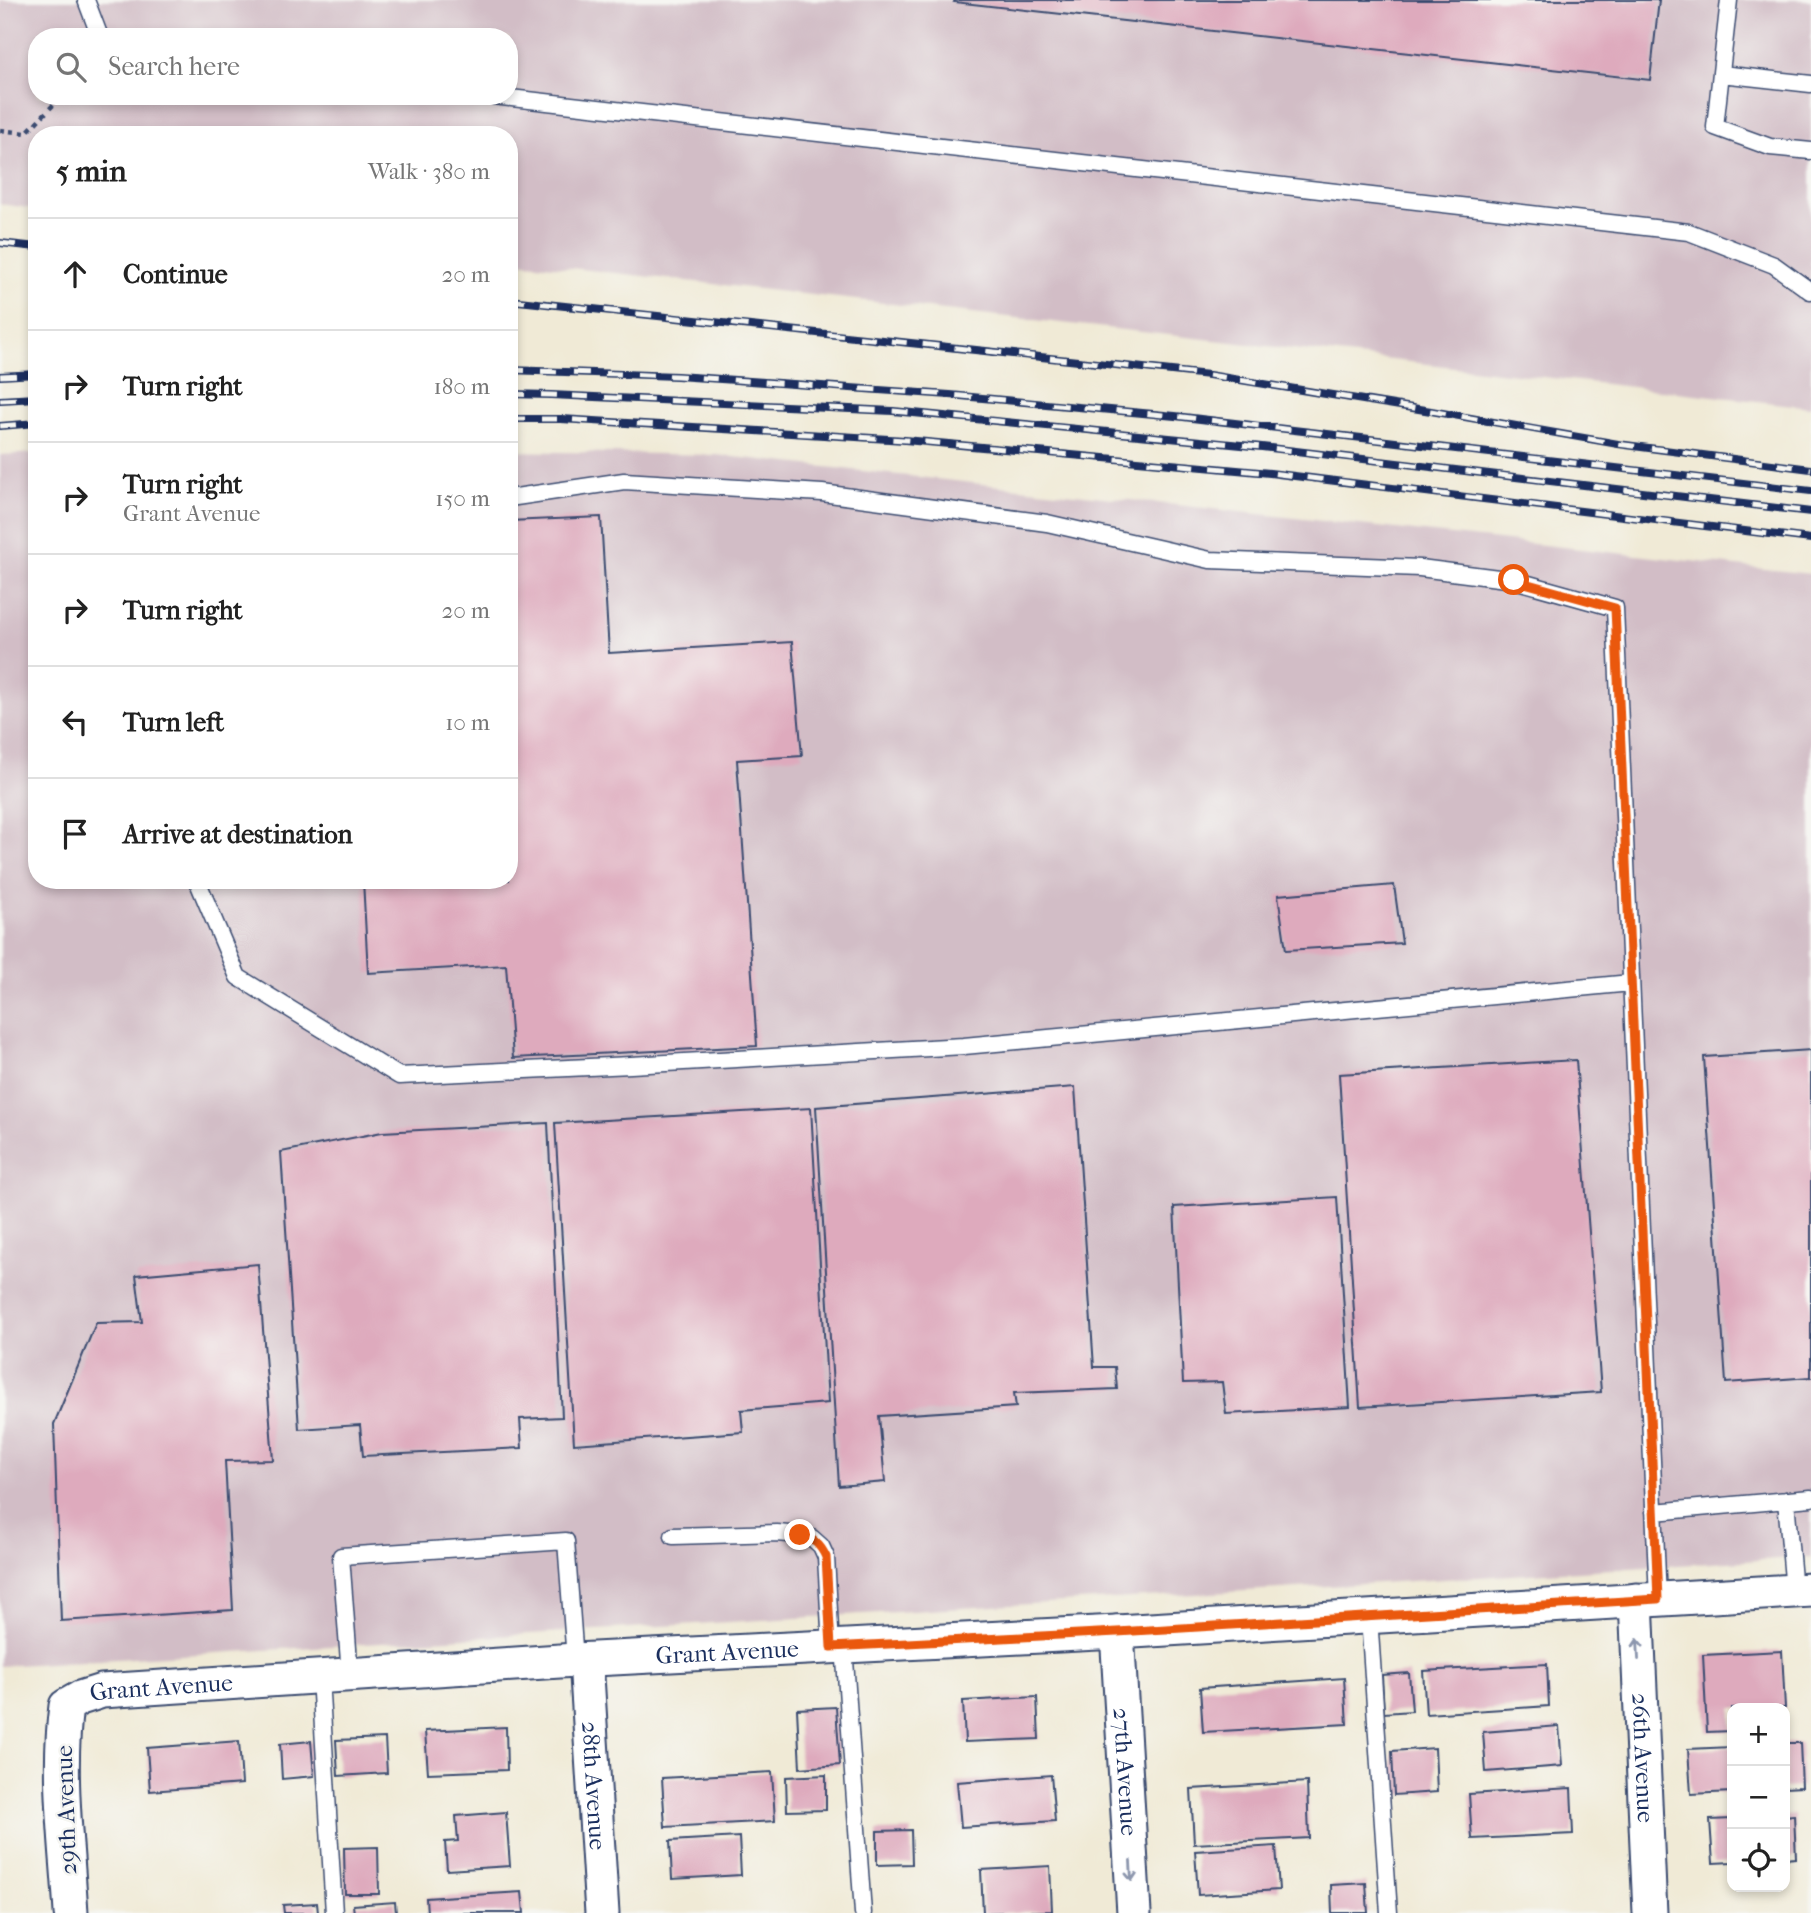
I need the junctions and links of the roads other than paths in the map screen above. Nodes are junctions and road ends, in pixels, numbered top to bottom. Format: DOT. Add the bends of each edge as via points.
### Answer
graph roads {
  1 [pos="86,0"];
  2 [pos="1729,0"];
  3 [pos="97,28"];
  4 [pos="1721,74"];
  5 [pos="1811,84"];
  6 [pos="518,99"];
  7 [pos="1811,151"];
  8 [pos="1810,292"];
  9 [pos="518,497"];
  10 [pos="201,889"];
  11 [pos="1631,983"];
  12 [pos="1811,1498"];
  13 [pos="1786,1500"];
  14 [pos="1654,1512"];
  15 [pos="673,1536"];
  16 [pos="1802,1590"];
  17 [pos="1647,1599"];
  18 [pos="1369,1617"];
  19 [pos="1117,1632"];
  20 [pos="837,1647"];
  21 [pos="580,1660"];
  22 [pos="335,1676"];
  23 [pos="66,1706"];
  24 [pos="71,1913"];
  25 [pos="334,1913"];
  26 [pos="603,1913"];
  27 [pos="863,1913"];
  28 [pos="1133,1913"];
  29 [pos="1388,1913"];
  30 [pos="1650,1913"];
  1 -- 3 [label="lane"];
  2 -- 4 [label="lane"];
  4 -- 5 [label="lane"];
  4 -- 7 [label="lane" via="1715,127 1770,147"];
  6 -- 8 [label="lane" via="1689,232 1774,265"];
  9 -- 11 [label="lane" via="624,481 822,493 1047,523 1210,560 1420,568 1514,580 1615,608"];
  10 -- 11 [label="lane" via="238,977 399,1076 964,1046"];
  11 -- 14 [label="lane"];
  12 -- 13 [label="lane"];
  13 -- 14 [label="lane"];
  13 -- 16 [label="lane"];
  14 -- 17 [label="lane"];
  15 -- 20 [label="lane" via="777,1533 812,1538 826,1557"];
  16 -- 17 [label="street, Grant Avenue"];
  17 -- 18 [label="street, Grant Avenue"];
  30 -- 17 [label="street, 26th Avenue, one-way"];
  18 -- 19 [label="street, Grant Avenue"];
  18 -- 29 [label="lane"];
  19 -- 20 [label="street, Grant Avenue"];
  19 -- 28 [label="street, 27th Avenue, one-way"];
  20 -- 21 [label="street, Grant Avenue"];
  20 -- 27 [label="lane"];
  21 -- 22 [label="street, Grant Avenue"];
  21 -- 22 [label="lane" via="566,1541 539,1542 341,1556"];
  21 -- 26 [label="street, 28th Avenue"];
  22 -- 23 [label="street, Grant Avenue" via="102,1691"];
  22 -- 25 [label="lane"];
  23 -- 24 [label="street, 29th Avenue" via="62,1774"];
}
